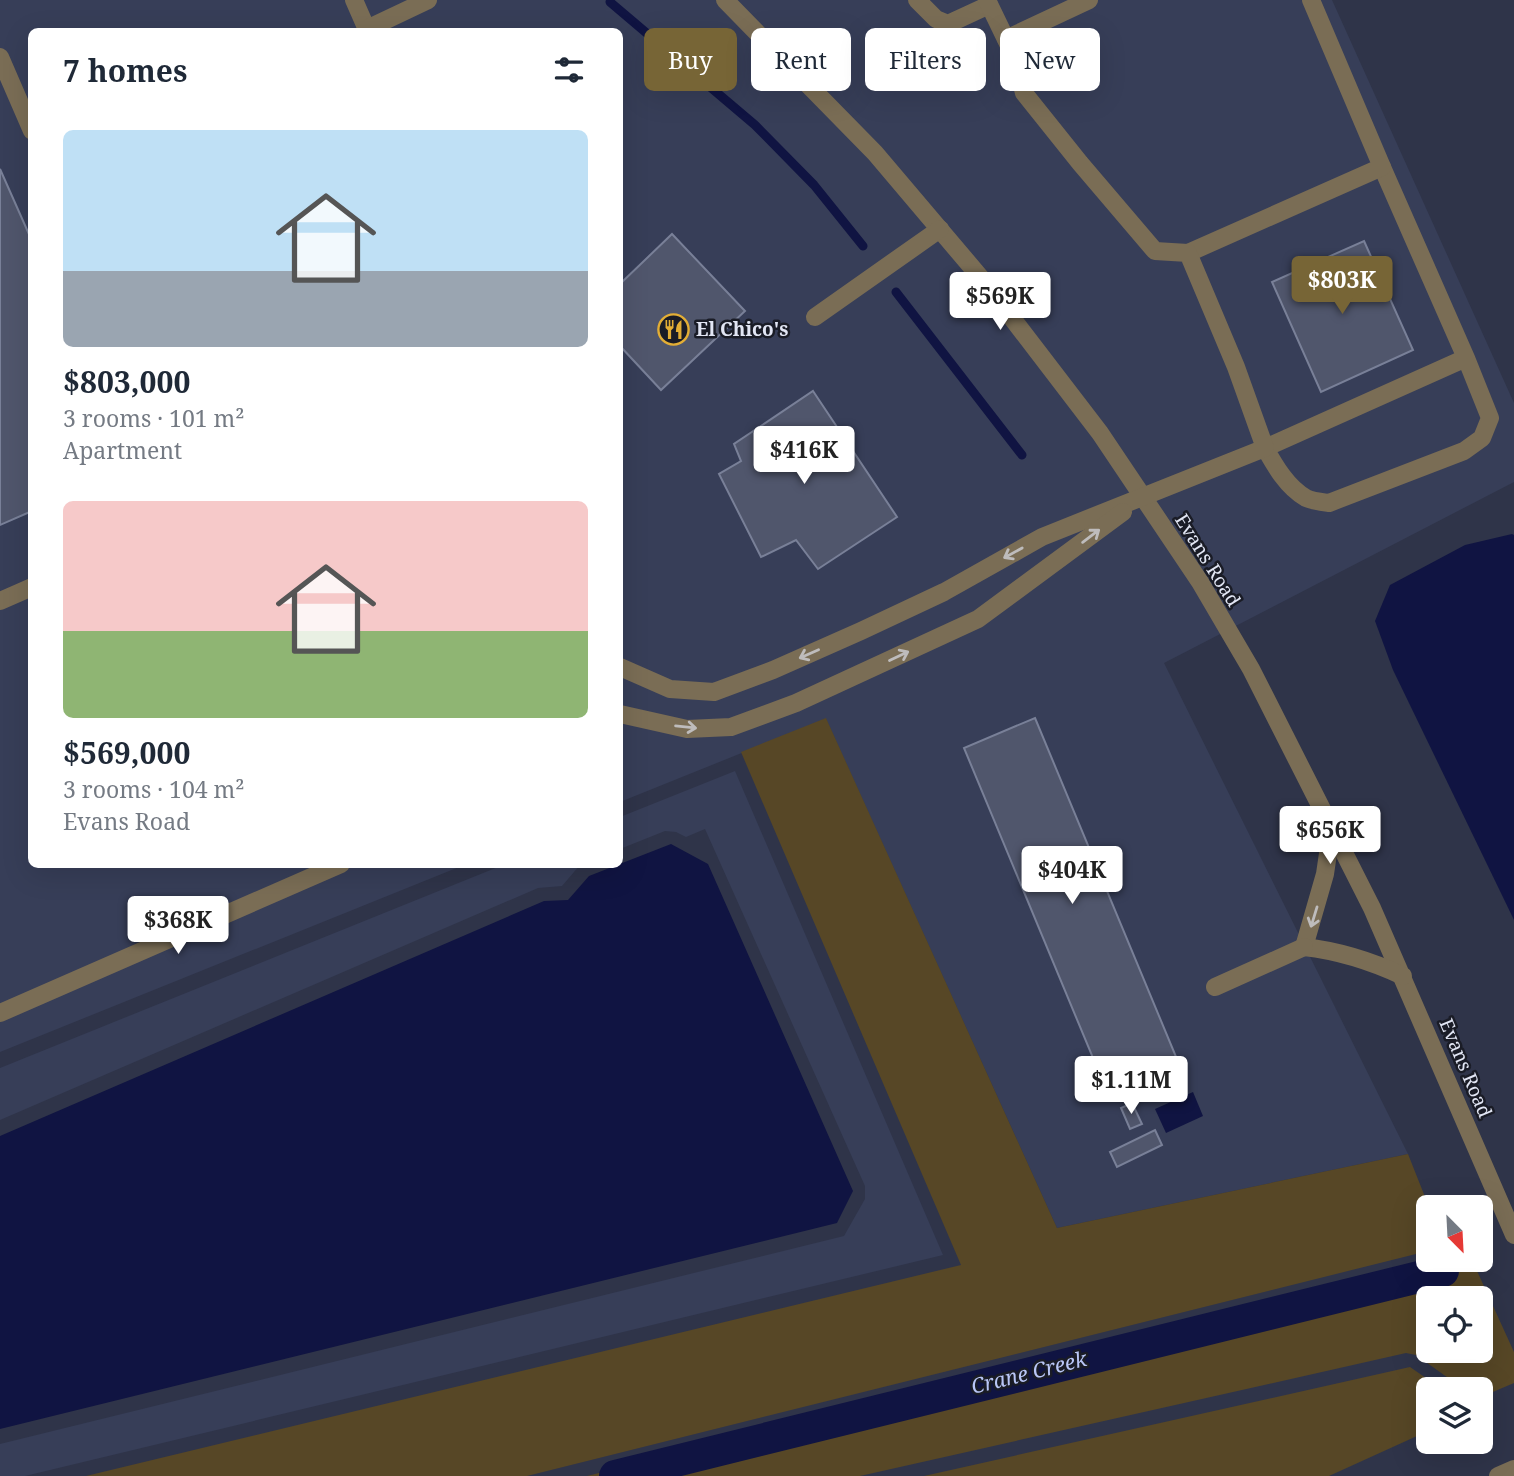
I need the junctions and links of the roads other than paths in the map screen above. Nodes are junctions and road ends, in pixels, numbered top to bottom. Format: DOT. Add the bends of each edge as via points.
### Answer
graph roads {
  1 [pos="354,0"];
  2 [pos="428,0"];
  3 [pos="725,0"];
  4 [pos="744,0"];
  5 [pos="917,0"];
  6 [pos="1089,0"];
  7 [pos="1311,0"];
  8 [pos="988,3"];
  9 [pos="367,28"];
  10 [pos="372,28"];
  11 [pos="752,28"];
  12 [pos="756,28"];
  13 [pos="1000,28"];
  14 [pos="1029,28"];
  15 [pos="0,57"];
  16 [pos="814,91"];
  17 [pos="1023,91"];
  18 [pos="28,122"];
  19 [pos="1382,167"];
  20 [pos="940,229"];
  21 [pos="1188,253"];
  22 [pos="815,317"];
  23 [pos="1466,358"];
  24 [pos="1265,448"];
  25 [pos="1143,498"];
  26 [pos="28,589"];
  27 [pos="0,601"];
  28 [pos="623,668"];
  29 [pos="623,715"];
  30 [pos="1332,826"];
  31 [pos="332,868"];
  32 [pos="1304,947"];
  33 [pos="1404,976"];
  34 [pos="1215,987"];
  35 [pos="0,1013"];
  36 [pos="1514,1235"];
  37 [pos="1514,1469"];
  38 [pos="1498,1476"];
  1 -- 9 [label="street"];
  2 -- 10 [label="street"];
  3 -- 11 [label="street, Evans Road"];
  4 -- 12 [label="street"];
  5 -- 8 [label="street" via="948,24"];
  6 -- 14 [label="street"];
  7 -- 19 [label="street"];
  8 -- 13 [label="street"];
  15 -- 18 [label="street"];
  16 -- 20 [label="street, Evans Road"];
  17 -- 21 [label="street" via="1155,251"];
  19 -- 21 [label="street"];
  19 -- 23 [label="street"];
  20 -- 22 [label="street"];
  20 -- 25 [label="street, Evans Road" via="1055,372"];
  21 -- 24 [label="street"];
  23 -- 24 [label="street"];
  23 -- 24 [label="street" via="1490,418 1482,438 1464,451 1329,503 1307,498 1290,484"];
  24 -- 25 [label="street"];
  25 -- 28 [label="street, one-way" via="1042,537 944,592 714,692 670,689"];
  29 -- 25 [label="street, one-way" via="687,729 731,727 796,703 978,619"];
  25 -- 30 [label="street, Evans Road" via="1251,669"];
  26 -- 27 [label="street"];
  30 -- 32 [label="street, one-way" via="1325,874"];
  30 -- 33 [label="street, Evans Road"];
  31 -- 35 [label="street"];
  32 -- 33 [label="street" via="1337,951"];
  32 -- 34 [label="street"];
  33 -- 36 [label="street, Evans Road"];
  37 -- 38 [label="street"];
}
